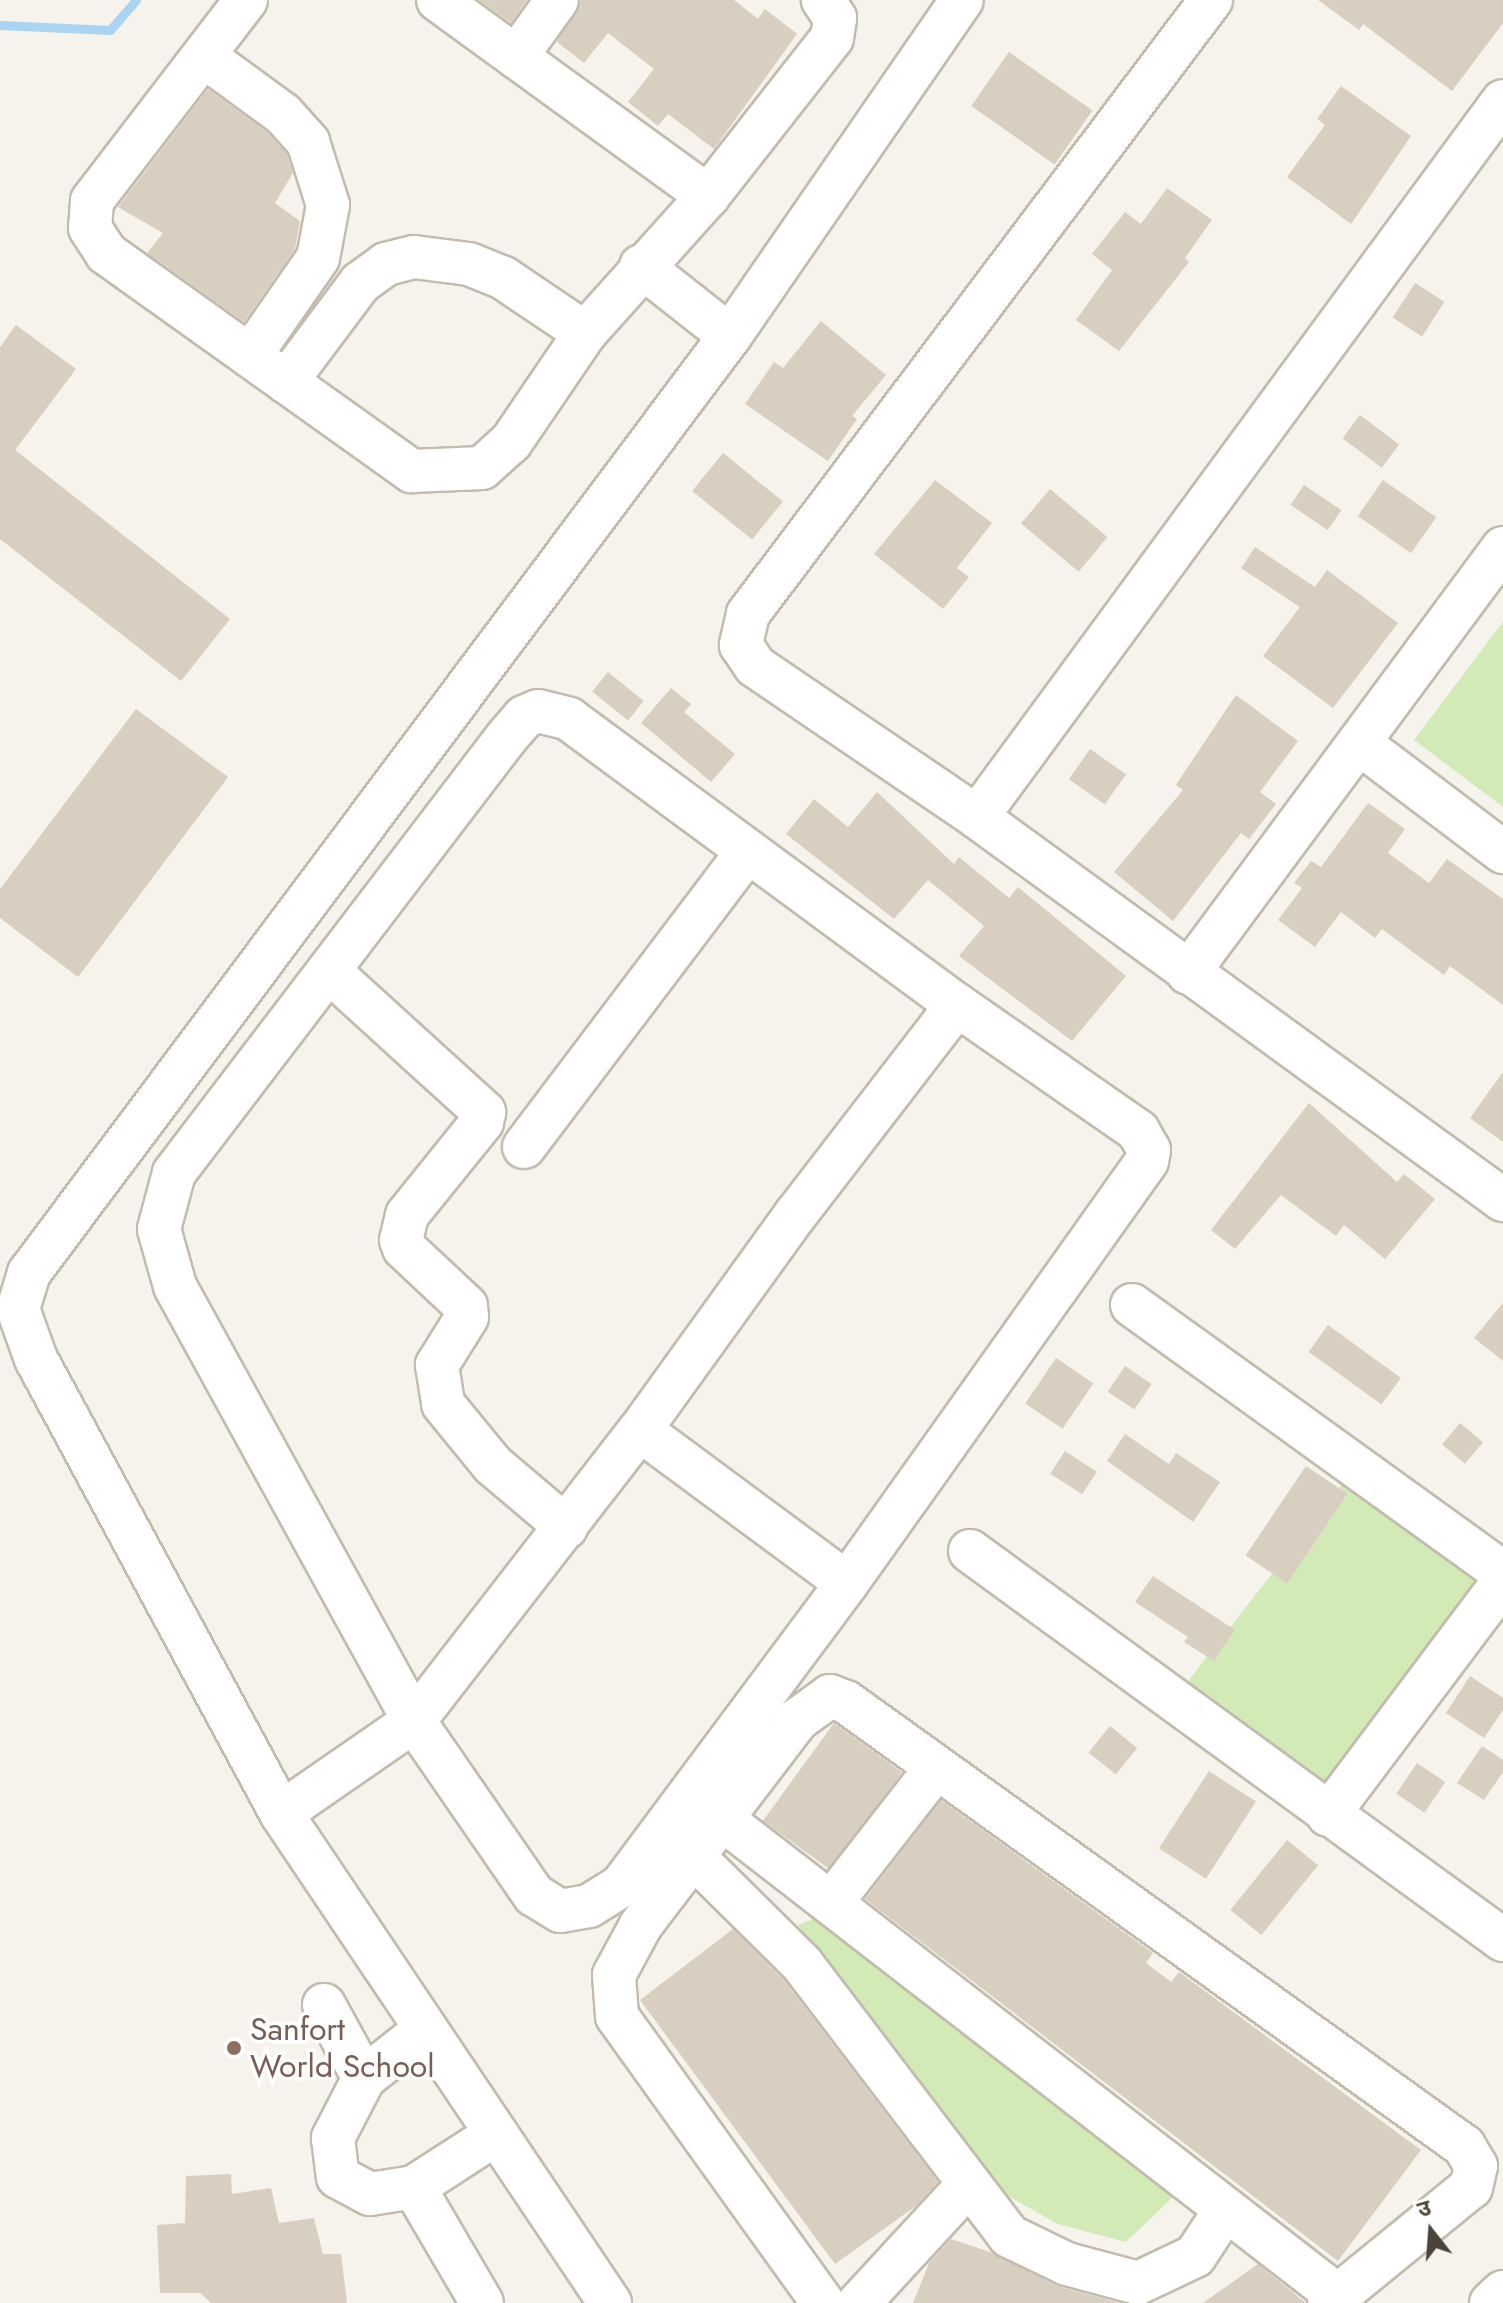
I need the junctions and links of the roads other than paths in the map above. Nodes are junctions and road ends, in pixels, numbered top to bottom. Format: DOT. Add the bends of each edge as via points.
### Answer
graph roads {
  1 [pos="246,0"];
  2 [pos="438,0"];
  3 [pos="557,0"];
  4 [pos="823,0"];
  5 [pos="962,0"];
  6 [pos="1211,0"];
  7 [pos="205,57"];
  8 [pos="516,57"];
  9 [pos="1503,101"];
  10 [pos="708,196"];
  11 [pos="641,266"];
  12 [pos="585,333"];
  13 [pos="730,336"];
  14 [pos="250,356"];
  15 [pos="286,382"];
  16 [pos="1503,548"];
  17 [pos="1359,743"];
  18 [pos="977,817"];
  19 [pos="747,852"];
  20 [pos="1503,852"];
  21 [pos="329,971"];
  22 [pos="1188,973"];
  23 [pos="957,1005"];
  24 [pos="524,1147"];
  25 [pos="1503,1200"];
  26 [pos="1132,1305"];
  27 [pos="9,1315"];
  28 [pos="640,1430"];
  29 [pos="566,1527"];
  30 [pos="970,1551"];
  31 [pos="1503,1573"];
  32 [pos="1503,1582"];
  33 [pos="847,1583"];
  34 [pos="414,1721"];
  35 [pos="936,1768"];
  36 [pos="281,1813"];
  37 [pos="1328,1815"];
  38 [pos="722,1819"];
  39 [pos="693,1856"];
  40 [pos="831,1903"];
  41 [pos="1503,1940"];
  42 [pos="324,2005"];
  43 [pos="426,2029"];
  44 [pos="364,2078"];
  45 [pos="496,2134"];
  46 [pos="968,2185"];
  47 [pos="414,2187"];
  48 [pos="1226,2209"];
  49 [pos="1503,2292"];
  50 [pos="1350,2296"];
  51 [pos="482,2303"];
  52 [pos="610,2303"];
  53 [pos="823,2303"];
  54 [pos="859,2303"];
  55 [pos="1491,2303"];
  1 -- 7 [label="street"];
  2 -- 8 [label="street"];
  3 -- 8 [label="street"];
  4 -- 10 [label="street" via="835,18 832,38"];
  5 -- 13 [label="street"];
  6 -- 18 [label="street" via="748,614 741,645 755,666"];
  7 -- 14 [label="street" via="283,114 308,142 328,205 318,258"];
  7 -- 14 [label="street" via="92,201 90,228 106,253"];
  8 -- 10 [label="street"];
  9 -- 18 [label="street"];
  10 -- 11 [label="street"];
  11 -- 12 [label="street"];
  11 -- 13 [label="street"];
  12 -- 15 [label="street" via="502,277 469,264 414,257 386,264 360,283"];
  12 -- 15 [label="street" via="511,442 482,468 412,471"];
  13 -- 27 [label="street" via="29,1273"];
  14 -- 15 [label="street"];
  16 -- 17 [label="street"];
  17 -- 20 [label="street"];
  17 -- 22 [label="street"];
  18 -- 22 [label="street"];
  19 -- 21 [label="street" via="569,719 538,711 524,717 506,738"];
  19 -- 23 [label="street"];
  19 -- 24 [label="street"];
  21 -- 29 [label="street" via="484,1112 482,1122 407,1215 401,1240 466,1306 467,1317 437,1365 443,1404 493,1465"];
  21 -- 34 [label="street" via="174,1173 159,1229 175,1286"];
  22 -- 25 [label="street"];
  23 -- 28 [label="street" via="796,1214"];
  23 -- 33 [label="street" via="1138,1131 1146,1141 1147,1161"];
  26 -- 31 [label="street"];
  27 -- 36 [label="street"];
  28 -- 29 [label="street"];
  28 -- 33 [label="street"];
  29 -- 34 [label="street"];
  30 -- 37 [label="street"];
  32 -- 37 [label="street"];
  33 -- 34 [label="street" via="621,1886 589,1906 560,1911 534,1895"];
  34 -- 36 [label="street"];
  35 -- 38 [label="street" via="846,1702 830,1696 797,1720"];
  35 -- 40 [label="street"];
  35 -- 50 [label="street" via="1464,2146 1476,2166 1471,2187"];
  36 -- 43 [label="street"];
  37 -- 41 [label="street"];
  38 -- 39 [label="street"];
  38 -- 40 [label="street"];
  39 -- 46 [label="street" via="802,1964"];
  39 -- 53 [label="street" via="641,1925 614,1975 617,2016"];
  40 -- 48 [label="street"];
  42 -- 44 [label="street"];
  43 -- 44 [label="street"];
  43 -- 45 [label="street"];
  44 -- 47 [label="street" via="333,2138 338,2177 370,2194"];
  45 -- 47 [label="street"];
  45 -- 52 [label="street"];
  46 -- 48 [label="street" via="1009,2236 1067,2264 1138,2283 1195,2256"];
  46 -- 54 [label="street"];
  47 -- 51 [label="street"];
  48 -- 50 [label="street"];
  49 -- 55 [label="street"];
}
